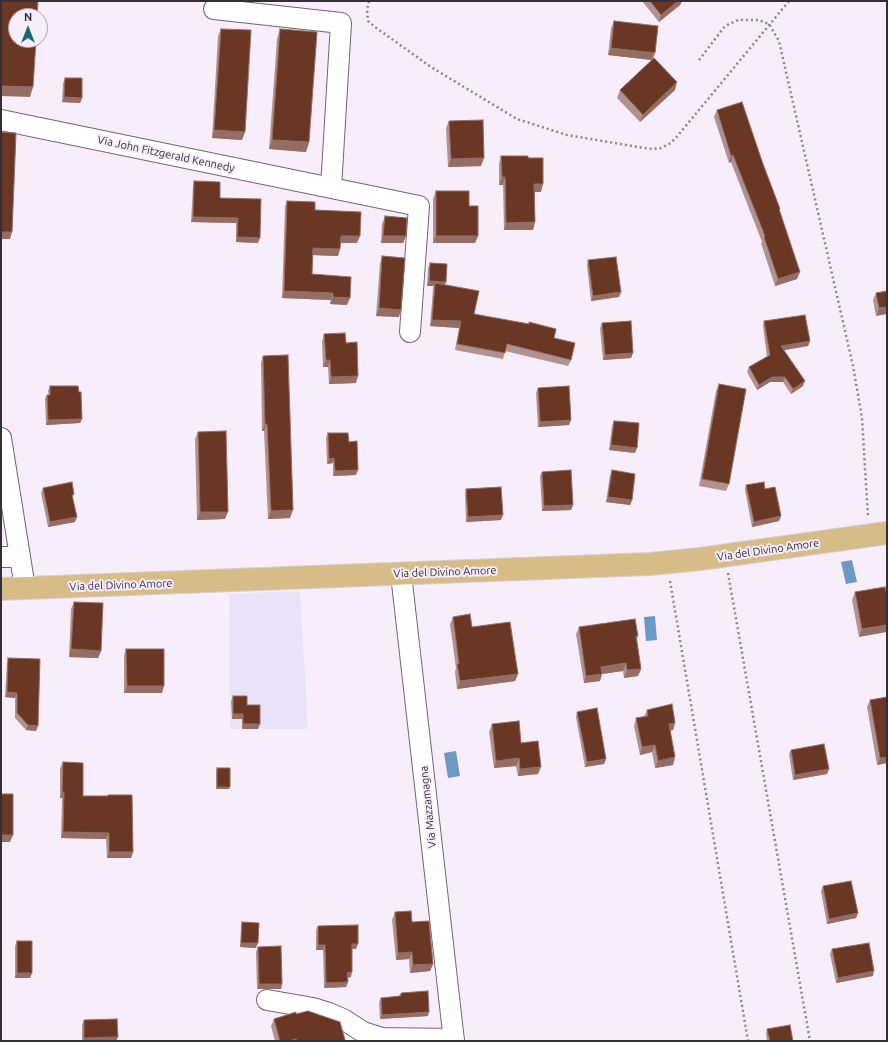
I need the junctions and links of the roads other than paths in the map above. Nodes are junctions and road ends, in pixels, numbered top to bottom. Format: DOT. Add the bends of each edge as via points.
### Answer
graph roads {
  1 [pos="214,10"];
  2 [pos="1,120"];
  3 [pos="331,188"];
  4 [pos="410,332"];
  5 [pos="1,438"];
  6 [pos="878,534"];
  7 [pos="10,557"];
  8 [pos="401,574"];
  9 [pos="25,588"];
  10 [pos="1,589"];
  11 [pos="267,1000"];
  12 [pos="454,1040"];
  1 -- 3 [label="street" via="341,23"];
  2 -- 3 [label="street, Via John Fitzgerald Kennedy"];
  3 -- 4 [label="street, Via John Fitzgerald Kennedy" via="419,206"];
  5 -- 7 [label="street"];
  6 -- 8 [label="main road, Via del Divino Amore" via="667,563"];
  7 -- 9 [label="street"];
  8 -- 9 [label="main road, Via del Divino Amore"];
  8 -- 12 [label="street, Via Mazzamagna"];
  9 -- 10 [label="main road, Via del Divino Amore"];
  11 -- 12 [label="street" via="321,1010 343,1019 363,1032 382,1038"];
}
